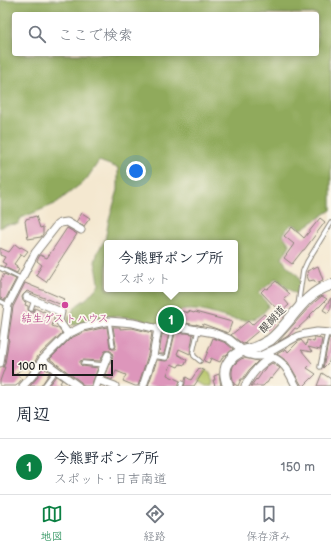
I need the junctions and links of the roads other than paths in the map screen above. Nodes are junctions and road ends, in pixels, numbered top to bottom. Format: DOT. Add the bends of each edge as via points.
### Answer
graph roads {
  1 [pos="331,224"];
  2 [pos="81,230"];
  3 [pos="0,268"];
  4 [pos="22,279"];
  5 [pos="331,285"];
  6 [pos="27,297"];
  7 [pos="34,300"];
  8 [pos="0,301"];
  9 [pos="8,306"];
  10 [pos="31,309"];
  11 [pos="298,309"];
  12 [pos="108,321"];
  13 [pos="158,329"];
  14 [pos="173,329"];
  15 [pos="198,330"];
  16 [pos="329,333"];
  17 [pos="68,334"];
  18 [pos="113,346"];
  19 [pos="242,351"];
  20 [pos="108,355"];
  21 [pos="153,356"];
  22 [pos="42,360"];
  23 [pos="200,361"];
  24 [pos="0,363"];
  25 [pos="84,363"];
  26 [pos="104,365"];
  27 [pos="320,367"];
  28 [pos="56,370"];
  29 [pos="97,383"];
  30 [pos="23,386"];
  31 [pos="44,386"];
  32 [pos="78,386"];
  33 [pos="115,386"];
  34 [pos="143,386"];
  35 [pos="228,386"];
  36 [pos="245,386"];
  37 [pos="296,386"];
  1 -- 11 [label="lane" via="303,271"];
  2 -- 4 [label="street" via="67,222 57,225 35,253"];
  3 -- 4 [label="lane"];
  4 -- 9 [label="street"];
  5 -- 11 [label="main road, 醍醐道" via="317,292"];
  6 -- 7 [label="street"];
  7 -- 10 [label="lane"];
  7 -- 17 [label="street" via="61,312 59,321"];
  8 -- 9 [label="lane"];
  9 -- 24 [label="street"];
  11 -- 19 [label="main road, 醍醐道" via="270,340"];
  12 -- 13 [label="street"];
  12 -- 17 [label="street" via="82,327"];
  12 -- 18 [label="lane"];
  13 -- 14 [label="street"];
  13 -- 21 [label="street"];
  14 -- 15 [label="street"];
  14 -- 21 [label="lane" via="166,358"];
  15 -- 19 [label="street" via="214,333"];
  15 -- 23 [label="lane" via="193,352"];
  16 -- 19 [label="street" via="317,332 298,336 260,356"];
  16 -- 27 [label="lane"];
  17 -- 22 [label="street"];
  19 -- 35 [label="main road, 醍醐道" via="232,357 226,367"];
  20 -- 26 [label="street"];
  21 -- 34 [label="street"];
  22 -- 28 [label="street"];
  22 -- 30 [label="street"];
  25 -- 26 [label="lane"];
  26 -- 29 [label="street"];
  28 -- 31 [label="lane"];
  28 -- 32 [label="street"];
  29 -- 33 [label="street"];
  36 -- 37 [label="street" via="258,368 272,357 285,366"];
}
